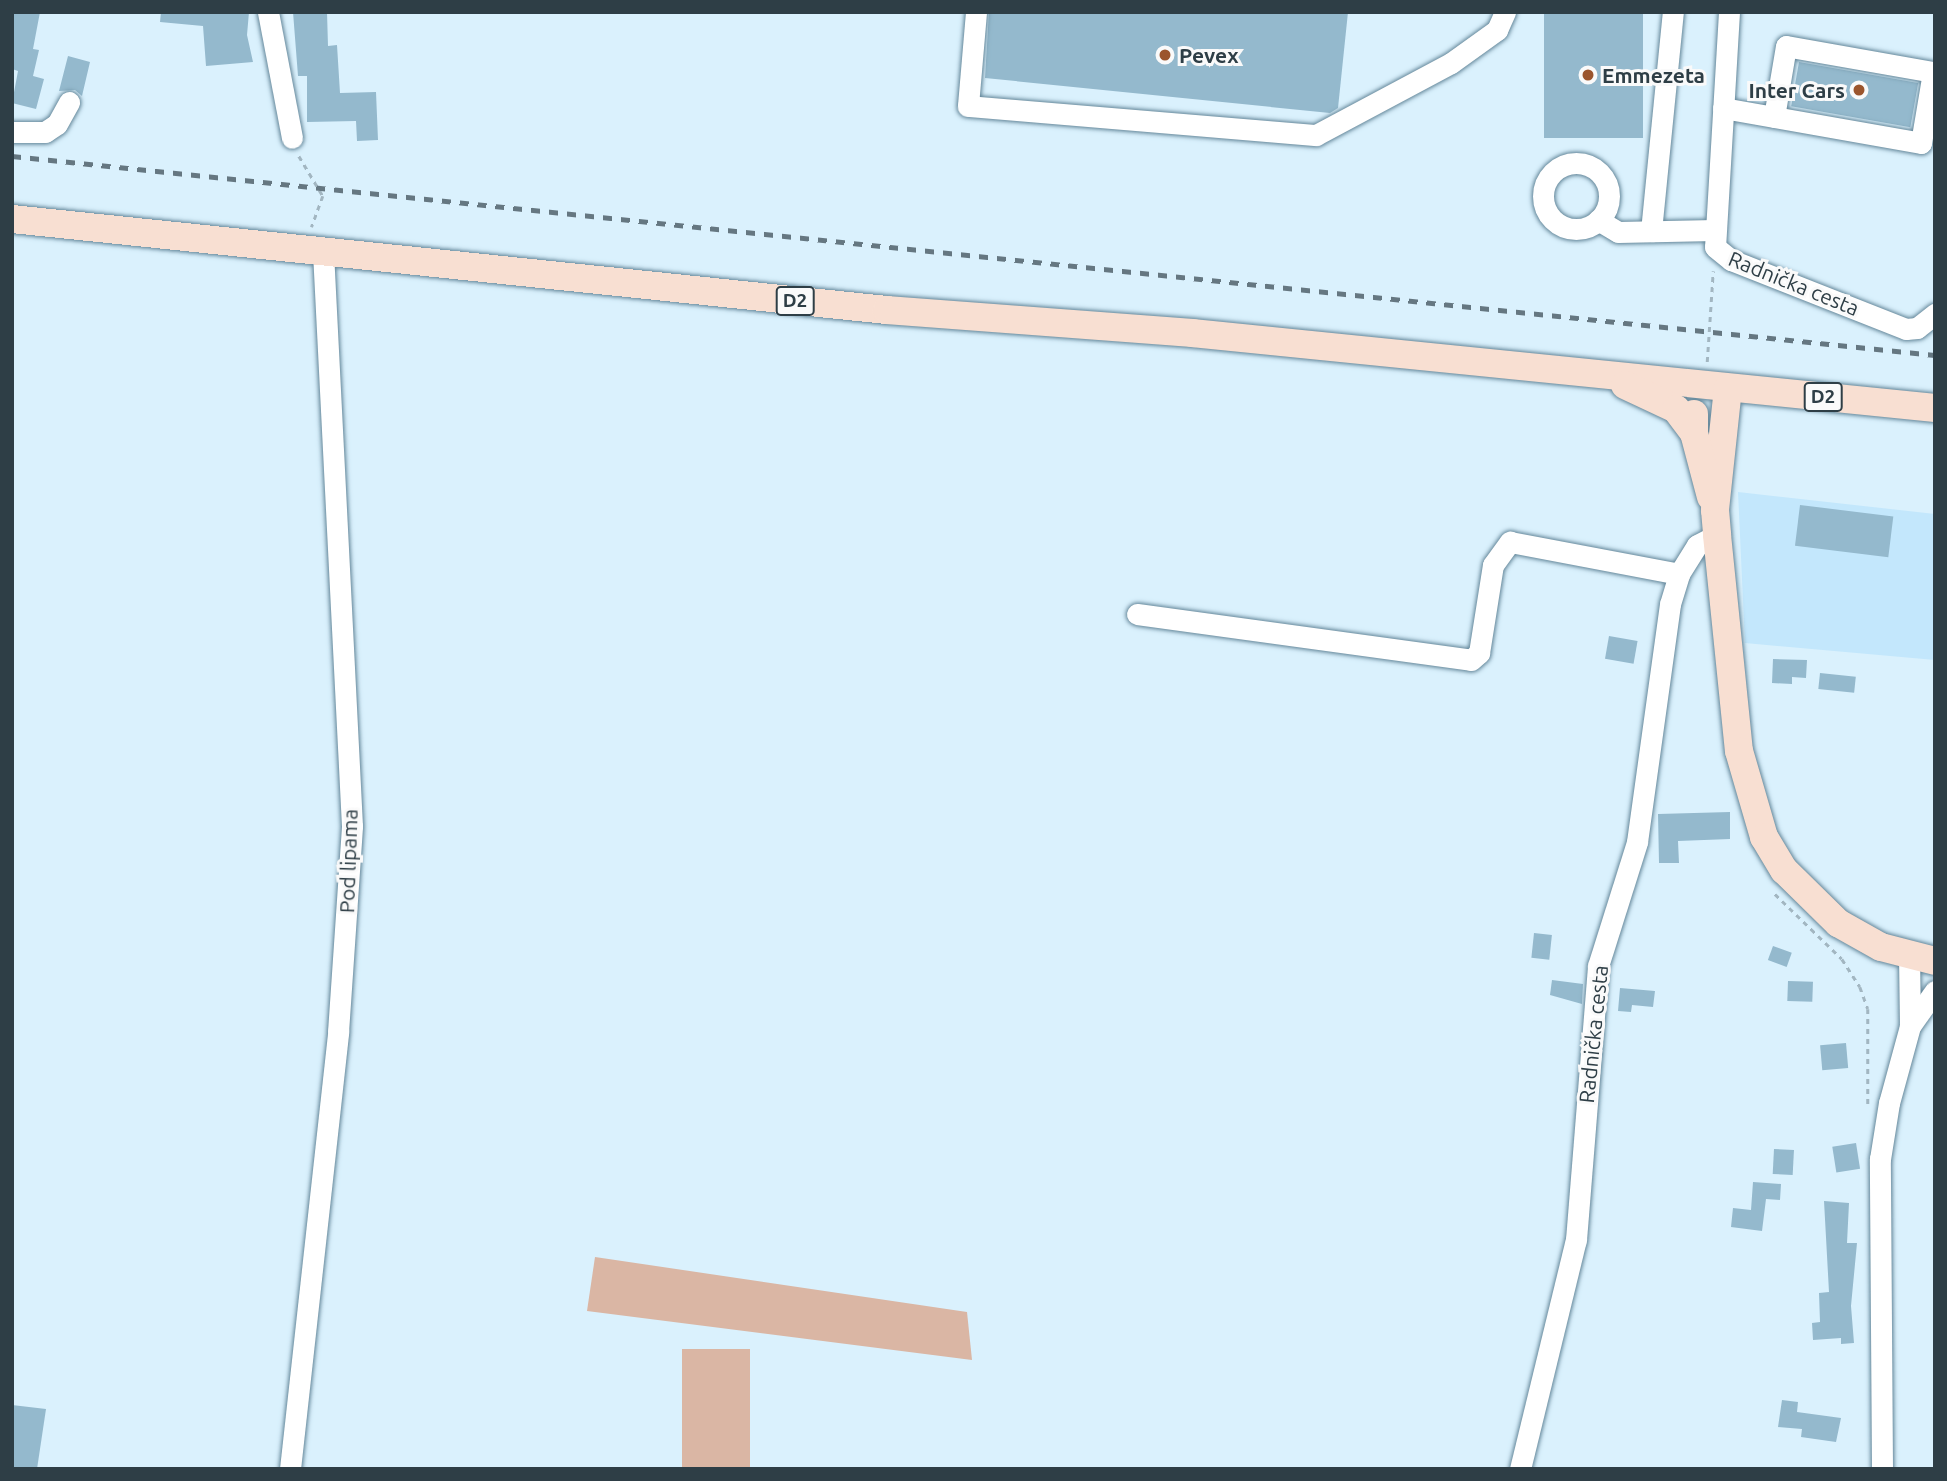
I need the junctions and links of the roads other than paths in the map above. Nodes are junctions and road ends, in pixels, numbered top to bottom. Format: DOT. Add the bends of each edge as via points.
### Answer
graph roads {
  1 [pos="268,12"];
  2 [pos="976,12"];
  3 [pos="1505,12"];
  4 [pos="1673,12"];
  5 [pos="1729,12"];
  6 [pos="69,102"];
  7 [pos="1723,108"];
  8 [pos="1774,117"];
  9 [pos="12,132"];
  10 [pos="292,138"];
  11 [pos="12,219"];
  12 [pos="1598,220"];
  13 [pos="1651,231"];
  14 [pos="1715,238"];
  15 [pos="319,251"];
  16 [pos="1935,314"];
  17 [pos="1926,327"];
  18 [pos="1579,370"];
  19 [pos="1719,387"];
  20 [pos="1935,408"];
  21 [pos="1694,433"];
  22 [pos="1716,523"];
  23 [pos="1679,574"];
  24 [pos="1137,614"];
  25 [pos="1922,959"];
  26 [pos="1935,991"];
  27 [pos="1910,1026"];
  28 [pos="1884,1466"];
  29 [pos="290,1469"];
  30 [pos="1520,1469"];
  1 -- 10 [label="street"];
  2 -- 3 [label="street" via="968,106 1316,135 1451,63 1497,30"];
  4 -- 13 [label="street"];
  5 -- 7 [label="street, Radnička cesta"];
  6 -- 9 [label="street" via="57,124 45,132"];
  7 -- 8 [label="street"];
  7 -- 14 [label="street, Radnička cesta"];
  8 -- 8 [label="street" via="1921,143 1933,72 1786,46"];
  11 -- 15 [label="main road, D2"];
  12 -- 13 [label="street" via="1618,232"];
  13 -- 14 [label="street"];
  14 -- 17 [label="street, Radnička cesta" via="1731,260 1906,328"];
  15 -- 18 [label="main road, D2" via="887,310"];
  15 -- 29 [label="street, Pod lipama" via="352,826 338,1032"];
  16 -- 17 [label="street, Radnička cesta"];
  18 -- 19 [label="main road, D2"];
  18 -- 21 [label="main road" via="1665,402 1683,416"];
  19 -- 20 [label="main road, D2"];
  19 -- 21 [label="main road" via="1695,408"];
  19 -- 22 [label="main road"];
  21 -- 22 [label="main road"];
  22 -- 23 [label="street, Radnička cesta"];
  22 -- 25 [label="main road" via="1739,751 1764,837 1784,870 1838,923 1881,947"];
  23 -- 24 [label="street" via="1510,542 1493,565 1479,653 1471,660"];
  23 -- 30 [label="street, Radnička cesta" via="1670,604 1637,842 1598,966 1576,1240"];
  25 -- 27 [label="street"];
  26 -- 27 [label="street"];
  27 -- 28 [label="street" via="1891,1091 1880,1160"];
}
